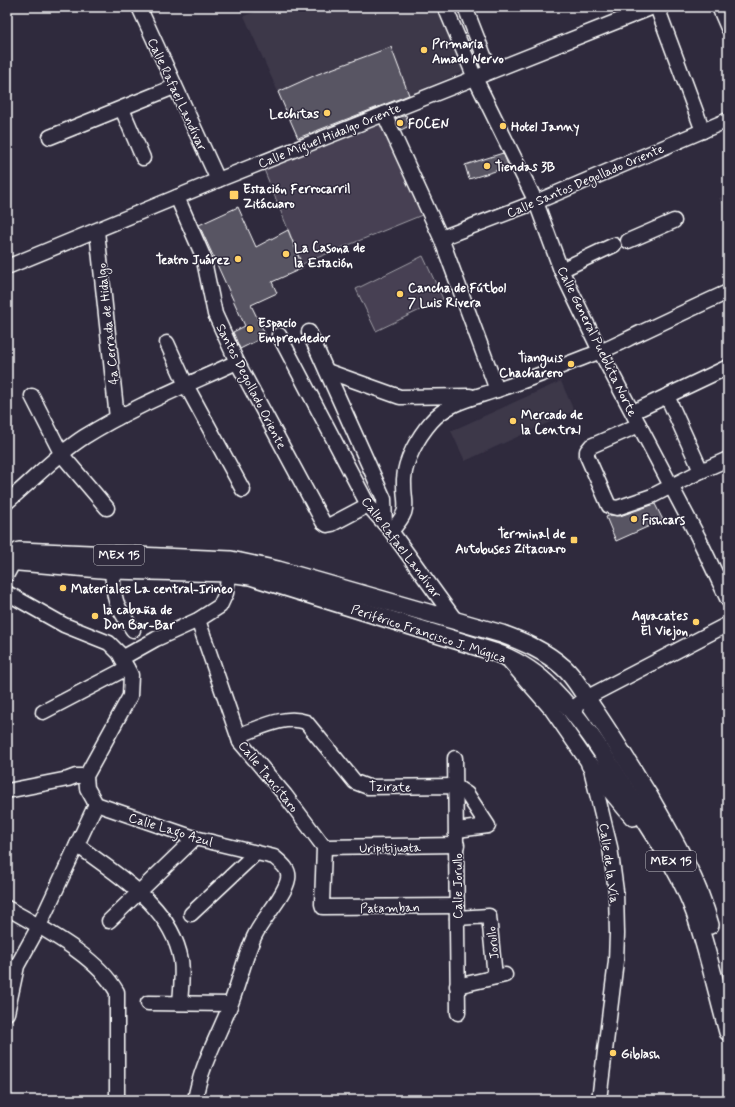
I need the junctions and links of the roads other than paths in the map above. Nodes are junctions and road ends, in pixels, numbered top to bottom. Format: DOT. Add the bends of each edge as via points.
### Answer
graph roads {
  1 [pos="139,7"];
  2 [pos="445,7"];
  3 [pos="465,7"];
  4 [pos="653,7"];
  5 [pos="657,7"];
  6 [pos="719,7"];
  7 [pos="728,28"];
  8 [pos="490,71"];
  9 [pos="475,78"];
  10 [pos="174,87"];
  11 [pos="122,109"];
  12 [pos="384,114"];
  13 [pos="728,120"];
  14 [pos="703,130"];
  15 [pos="50,137"];
  16 [pos="143,158"];
  17 [pos="218,180"];
  18 [pos="177,197"];
  19 [pos="536,202"];
  20 [pos="674,221"];
  21 [pos="97,231"];
  22 [pos="441,238"];
  23 [pos="7,267"];
  24 [pos="561,270"];
  25 [pos="728,292"];
  26 [pos="309,332"];
  27 [pos="279,335"];
  28 [pos="167,344"];
  29 [pos="600,351"];
  30 [pos="237,362"];
  31 [pos="728,367"];
  32 [pos="327,372"];
  33 [pos="186,385"];
  34 [pos="497,390"];
  35 [pos="32,396"];
  36 [pos="476,396"];
  37 [pos="667,396"];
  38 [pos="633,412"];
  39 [pos="117,418"];
  40 [pos="639,425"];
  41 [pos="62,455"];
  42 [pos="728,459"];
  43 [pos="701,471"];
  44 [pos="672,487"];
  45 [pos="243,490"];
  46 [pos="8,496"];
  47 [pos="368,505"];
  48 [pos="108,508"];
  49 [pos="388,528"];
  50 [pos="9,562"];
  51 [pos="230,567"];
  52 [pos="112,570"];
  53 [pos="7,593"];
  54 [pos="728,600"];
  55 [pos="198,620"];
  56 [pos="456,621"];
  57 [pos="728,624"];
  58 [pos="133,630"];
  59 [pos="502,634"];
  60 [pos="500,654"];
  61 [pos="124,663"];
  62 [pos="586,698"];
  63 [pos="571,710"];
  64 [pos="43,712"];
  65 [pos="240,742"];
  66 [pos="455,758"];
  67 [pos="590,765"];
  68 [pos="86,776"];
  69 [pos="455,786"];
  70 [pos="7,791"];
  71 [pos="96,804"];
  72 [pos="457,830"];
  73 [pos="653,832"];
  74 [pos="195,838"];
  75 [pos="77,845"];
  76 [pos="456,845"];
  77 [pos="324,847"];
  78 [pos="256,853"];
  79 [pos="138,891"];
  80 [pos="7,908"];
  81 [pos="456,912"];
  82 [pos="191,914"];
  83 [pos="110,921"];
  84 [pos="38,926"];
  85 [pos="457,986"];
  86 [pos="728,989"];
  87 [pos="148,1003"];
  88 [pos="180,1003"];
  89 [pos="230,1004"];
  90 [pos="7,1013"];
  91 [pos="458,1013"];
  92 [pos="728,1032"];
  93 [pos="117,1100"];
  94 [pos="195,1100"];
  95 [pos="599,1100"];
  1 -- 10 [label="street, Calle Rafael Landívar"];
  2 -- 9 [label="street, Calle General Pueblita Norte"];
  3 -- 8 [label="street"];
  4 -- 8 [label="street, Calle Miguel Hidalgo Oriente"];
  5 -- 14 [label="street"];
  6 -- 7 [label="street"];
  8 -- 9 [label="street, Calle Miguel Hidalgo Oriente"];
  9 -- 12 [label="street, Calle Miguel Hidalgo Oriente"];
  9 -- 19 [label="street, Calle General Pueblita Norte"];
  10 -- 11 [label="street"];
  10 -- 17 [label="street, Calle Rafael Landívar"];
  11 -- 15 [label="street"];
  11 -- 16 [label="street"];
  12 -- 17 [label="street, Calle Miguel Hidalgo Oriente"];
  12 -- 22 [label="street"];
  13 -- 14 [label="street, Calle Santos Degollado Oriente"];
  14 -- 19 [label="street, Calle Santos Degollado Oriente"];
  17 -- 18 [label="street, Calle Miguel Hidalgo Oriente"];
  18 -- 21 [label="street, Calle Miguel Hidalgo Oriente"];
  18 -- 30 [label="street, Santos Degollado Oriente" via="204,256 215,314"];
  19 -- 22 [label="street, Calle Santos Degollado Oriente"];
  19 -- 24 [label="street, Calle General Pueblita Norte"];
  20 -- 24 [label="street" via="628,240 628,245 621,250 614,244"];
  21 -- 23 [label="street, Calle Miguel Hidalgo Oriente"];
  21 -- 39 [label="street, 4a Cerrada de Hidalgo"];
  22 -- 34 [label="street"];
  24 -- 29 [label="street, Calle General Pueblita Norte"];
  25 -- 29 [label="street"];
  26 -- 32 [label="street"];
  27 -- 47 [label="street, Calle Rafael Landívar"];
  28 -- 33 [label="street"];
  29 -- 34 [label="street"];
  29 -- 38 [label="street, Calle General Pueblita Norte"];
  30 -- 33 [label="street"];
  30 -- 47 [label="street, Santos Degollado Oriente" via="323,522 326,525 332,524"];
  31 -- 37 [label="street"];
  32 -- 36 [label="street" via="400,397"];
  32 -- 49 [label="street" via="384,499"];
  33 -- 39 [label="street"];
  33 -- 45 [label="street"];
  34 -- 36 [label="street"];
  35 -- 41 [label="street"];
  36 -- 49 [label="street" via="441,412 430,423 415,446 408,463 404,479 407,506 405,513 402,519"];
  37 -- 38 [label="street"];
  37 -- 43 [label="street"];
  38 -- 40 [label="street, Calle General Pueblita Norte"];
  39 -- 41 [label="street" via="83,438"];
  40 -- 44 [label="street, Calle General Pueblita Norte"];
  40 -- 44 [label="street" via="591,446 587,451 609,506 617,508"];
  41 -- 46 [label="street"];
  41 -- 48 [label="street"];
  42 -- 43 [label="street"];
  43 -- 44 [label="street"];
  44 -- 54 [label="street, Calle General Pueblita Norte"];
  47 -- 49 [label="street, Calle Rafael Landívar"];
  49 -- 56 [label="street, Calle Rafael Landívar"];
  50 -- 51 [label="main road, Periférico Francisco J. Múgica / MEX 15"];
  50 -- 52 [label="main road, Periférico Francisco J. Múgica / MEX 15"];
  51 -- 52 [label="main road, Periférico Francisco J. Múgica / MEX 15"];
  51 -- 55 [label="street" via="226,593 220,606"];
  51 -- 56 [label="main road, Periférico Francisco J. Múgica / MEX 15" via="278,570"];
  51 -- 60 [label="main road, Periférico Francisco J. Múgica / MEX 15"];
  52 -- 58 [label="street" via="117,608"];
  53 -- 61 [label="street" via="64,624 109,643"];
  55 -- 61 [label="street" via="156,639"];
  55 -- 65 [label="street, Calle Tancítaro"];
  56 -- 59 [label="main road, Periférico Francisco J. Múgica / MEX 15"];
  57 -- 62 [label="street"];
  59 -- 60 [label="main road"];
  59 -- 62 [label="main road, Periférico Francisco J. Múgica / MEX 15" via="542,651 564,668"];
  60 -- 63 [label="main road, Periférico Francisco J. Múgica / MEX 15" via="531,671"];
  60 -- 67 [label="street, Calle de la Vía" via="552,710"];
  61 -- 64 [label="street"];
  61 -- 68 [label="street" via="131,675 130,696"];
  62 -- 63 [label="street"];
  62 -- 86 [label="main road, Periférico Francisco J. Múgica / MEX 15" via="615,740 692,874 702,899"];
  63 -- 73 [label="main road, Periférico Francisco J. Múgica / MEX 15" via="601,750"];
  65 -- 69 [label="street, Tzirate" via="245,733 296,719 306,722 355,782 368,787"];
  65 -- 77 [label="street, Calle Tancítaro" via="285,795"];
  66 -- 69 [label="street, Calle Jorullo"];
  67 -- 73 [label="main road" via="630,815"];
  67 -- 95 [label="street, Calle de la Vía" via="610,847 616,891 616,961"];
  68 -- 70 [label="street"];
  68 -- 71 [label="street" via="87,788"];
  69 -- 72 [label="street, Calle Jorullo"];
  69 -- 72 [label="street" via="467,794 488,826"];
  71 -- 74 [label="street, Calle Lago Azul"];
  71 -- 75 [label="street"];
  72 -- 76 [label="street, Calle Jorullo"];
  73 -- 92 [label="main road, Periférico Francisco J. Múgica / MEX 15" via="677,871 694,912"];
  74 -- 78 [label="street, Calle Lago Azul"];
  74 -- 79 [label="street"];
  75 -- 79 [label="street"];
  75 -- 84 [label="street"];
  76 -- 77 [label="street, Uripitijuata"];
  76 -- 81 [label="street, Calle Jorullo"];
  77 -- 81 [label="street, Patamban" via="323,907"];
  78 -- 82 [label="street"];
  78 -- 89 [label="street, Calle Lago Azul" via="274,857 283,864 288,872 288,879 254,936"];
  79 -- 83 [label="street"];
  79 -- 88 [label="street" via="166,921 176,938 181,961"];
  80 -- 84 [label="street"];
  81 -- 85 [label="street, Calle Jorullo"];
  81 -- 85 [label="street, Jorullo" via="489,916 500,976"];
  84 -- 90 [label="street" via="17,966"];
  84 -- 93 [label="street" via="84,957 110,980 117,992"];
  85 -- 91 [label="street, Calle Jorullo"];
  87 -- 88 [label="street"];
  88 -- 89 [label="street"];
  89 -- 94 [label="street, Calle Lago Azul" via="200,1079"];
}
